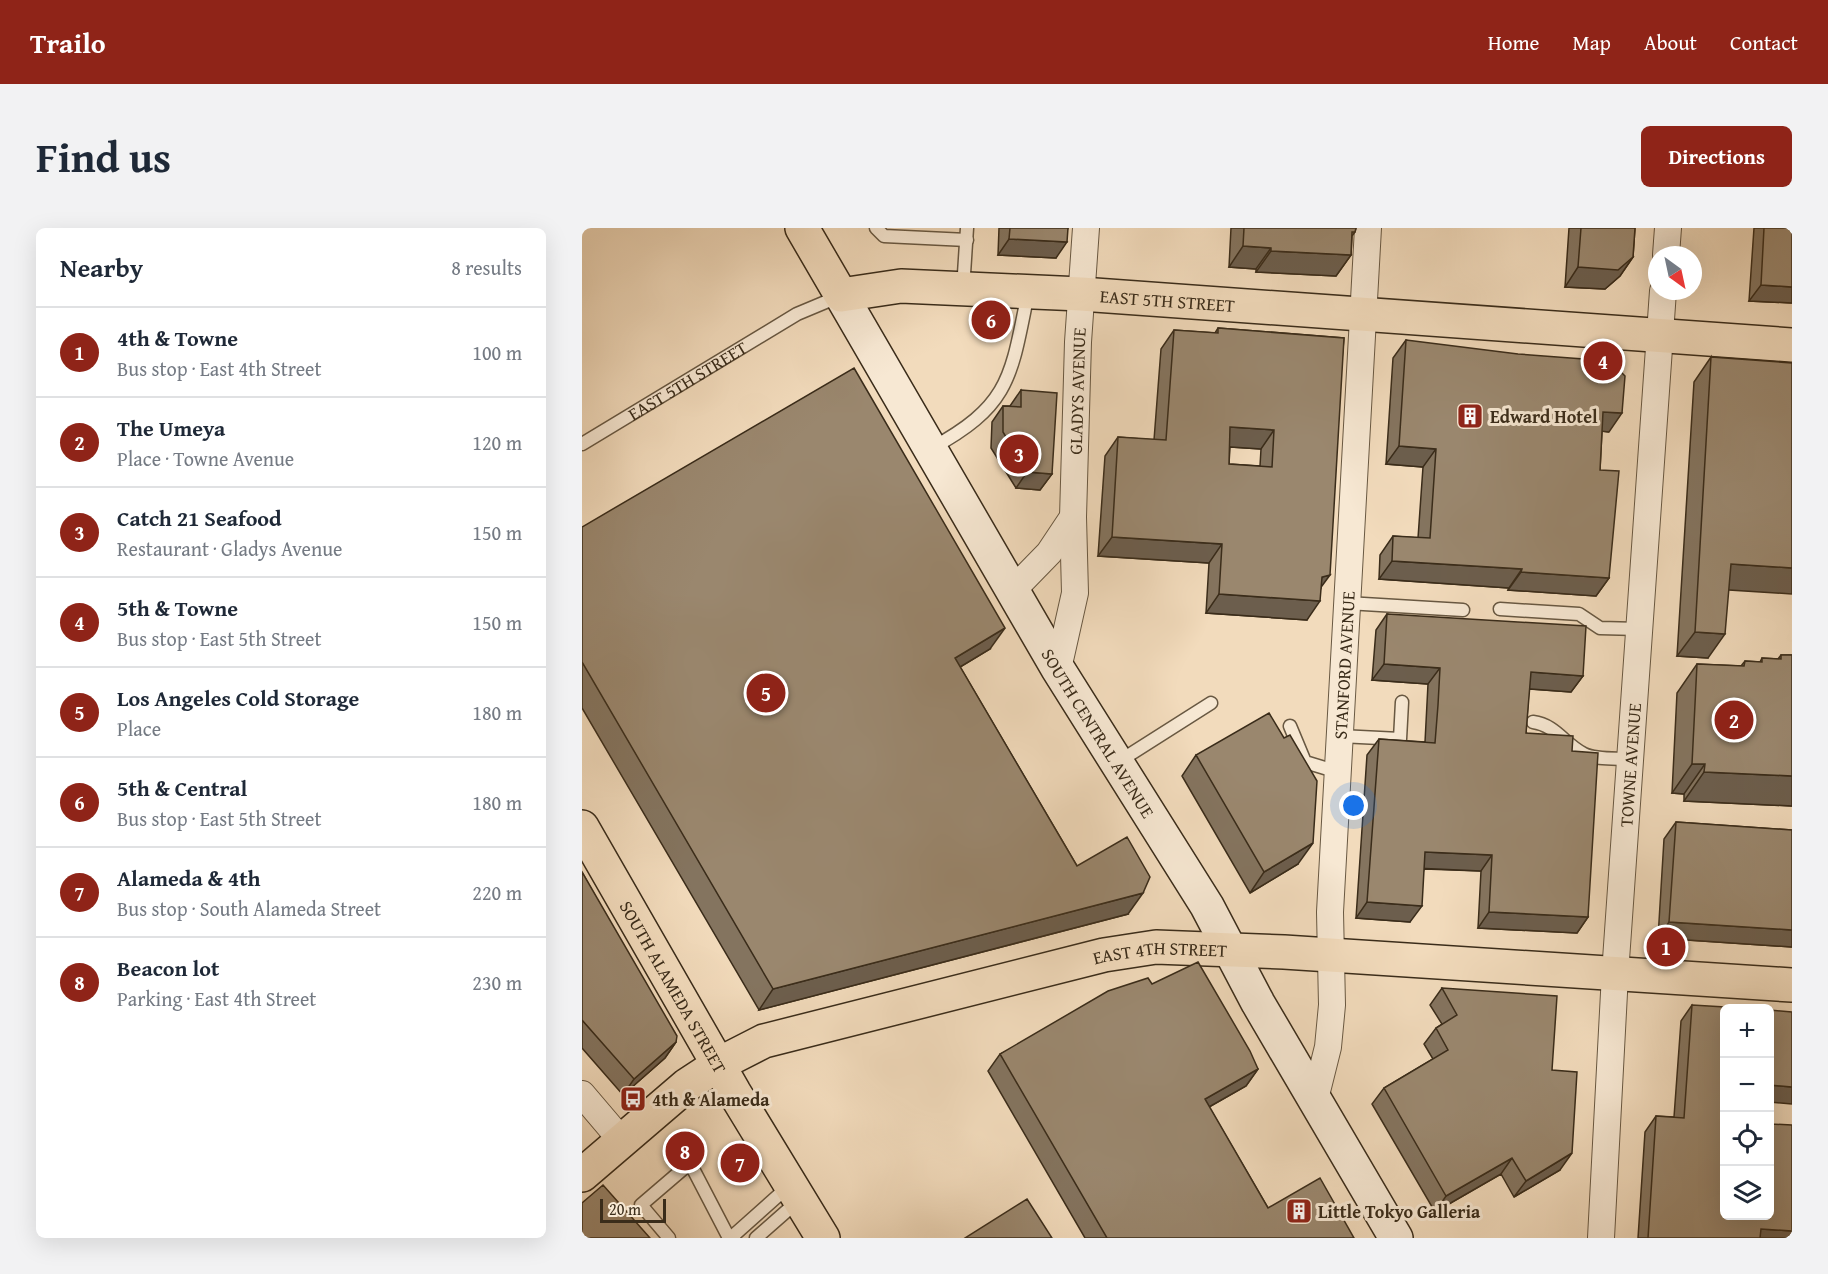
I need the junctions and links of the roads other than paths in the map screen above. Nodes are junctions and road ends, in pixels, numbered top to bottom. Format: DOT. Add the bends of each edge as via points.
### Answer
graph roads {
  1 [pos="802,228"];
  2 [pos="876,228"];
  3 [pos="1086,228"];
  4 [pos="1368,228"];
  5 [pos="1668,228"];
  6 [pos="967,234"];
  7 [pos="1667,246"];
  8 [pos="963,290"];
  9 [pos="1028,292"];
  10 [pos="1081,294"];
  11 [pos="841,295"];
  12 [pos="1662,300"];
  13 [pos="1363,314"];
  14 [pos="1660,335"];
  15 [pos="1792,345"];
  16 [pos="582,444"];
  17 [pos="930,449"];
  18 [pos="1073,517"];
  19 [pos="1012,591"];
  20 [pos="1347,603"];
  21 [pos="1500,609"];
  22 [pos="1463,610"];
  23 [pos="1639,630"];
  24 [pos="1058,669"];
  25 [pos="1402,702"];
  26 [pos="1211,703"];
  27 [pos="1533,722"];
  28 [pos="1290,726"];
  29 [pos="1340,736"];
  30 [pos="1630,759"];
  31 [pos="1115,764"];
  32 [pos="1338,772"];
  33 [pos="582,827"];
  34 [pos="1228,951"];
  35 [pos="1332,956"];
  36 [pos="1615,974"];
  37 [pos="1792,985"];
  38 [pos="719,1064"];
  39 [pos="582,1094"];
  40 [pos="1315,1099"];
  41 [pos="622,1141"];
  42 [pos="582,1175"];
  43 [pos="795,1192"];
  44 [pos="669,1238"];
  45 [pos="729,1238"];
  46 [pos="734,1238"];
  47 [pos="756,1238"];
  48 [pos="823,1238"];
  49 [pos="1396,1238"];
  50 [pos="1601,1238"];
  1 -- 11 [label="main road, SOUTH CENTRAL AVENUE"];
  2 -- 6 [label="lane" via="884,236"];
  3 -- 10 [label="street, GLADYS AVENUE"];
  4 -- 13 [label="street, STANFORD AVENUE"];
  5 -- 7 [label="street"];
  6 -- 8 [label="lane"];
  8 -- 9 [label="main road, EAST 5TH STREET"];
  8 -- 11 [label="main road, EAST 5TH STREET" via="902,286"];
  9 -- 10 [label="main road, EAST 5TH STREET"];
  9 -- 17 [label="lane" via="1013,364 1002,391 974,423"];
  10 -- 13 [label="main road, EAST 5TH STREET"];
  10 -- 18 [label="street, GLADYS AVENUE"];
  11 -- 16 [label="lane, EAST 5TH STREET" via="797,314"];
  11 -- 17 [label="main road, SOUTH CENTRAL AVENUE"];
  12 -- 14 [label="street, TOWNE AVENUE"];
  13 -- 14 [label="main road, EAST 5TH STREET"];
  13 -- 20 [label="street, STANFORD AVENUE"];
  14 -- 15 [label="main road, EAST 5TH STREET"];
  14 -- 23 [label="street, TOWNE AVENUE"];
  17 -- 19 [label="main road, SOUTH CENTRAL AVENUE"];
  18 -- 19 [label="street" via="1049,553"];
  18 -- 24 [label="street, GLADYS AVENUE" via="1075,593"];
  19 -- 24 [label="main road, SOUTH CENTRAL AVENUE"];
  20 -- 22 [label="lane"];
  20 -- 29 [label="street, STANFORD AVENUE"];
  21 -- 23 [label="lane" via="1579,614 1600,628"];
  23 -- 30 [label="street, TOWNE AVENUE"];
  24 -- 31 [label="main road, SOUTH CENTRAL AVENUE"];
  25 -- 29 [label="lane" via="1400,739"];
  26 -- 31 [label="lane"];
  27 -- 30 [label="lane" via="1545,723 1582,753"];
  28 -- 32 [label="lane" via="1305,762"];
  29 -- 32 [label="street, STANFORD AVENUE"];
  30 -- 36 [label="street, TOWNE AVENUE"];
  31 -- 34 [label="main road, SOUTH CENTRAL AVENUE" via="1207,906"];
  32 -- 35 [label="street, STANFORD AVENUE" via="1330,912"];
  33 -- 38 [label="main road, SOUTH ALAMEDA STREET"];
  34 -- 35 [label="main road, EAST 4TH STREET"];
  34 -- 38 [label="main road, EAST 4TH STREET" via="1156,948 1104,955 764,1041"];
  34 -- 40 [label="main road, SOUTH CENTRAL AVENUE"];
  35 -- 36 [label="main road, EAST 4TH STREET"];
  35 -- 40 [label="street, STANFORD AVENUE" via="1328,1047"];
  36 -- 37 [label="main road, EAST 4TH STREET"];
  36 -- 50 [label="street, TOWNE AVENUE"];
  38 -- 41 [label="main road, EAST 4TH STREET" via="687,1085"];
  38 -- 43 [label="main road, SOUTH ALAMEDA STREET"];
  39 -- 41 [label="street"];
  40 -- 49 [label="main road, SOUTH CENTRAL AVENUE"];
  41 -- 42 [label="main road, EAST 4TH STREET"];
  43 -- 46 [label="lane"];
  43 -- 47 [label="lane"];
  43 -- 48 [label="main road, SOUTH ALAMEDA STREET"];
  44 -- 45 [label="lane" via="641,1205 690,1163"];
}
